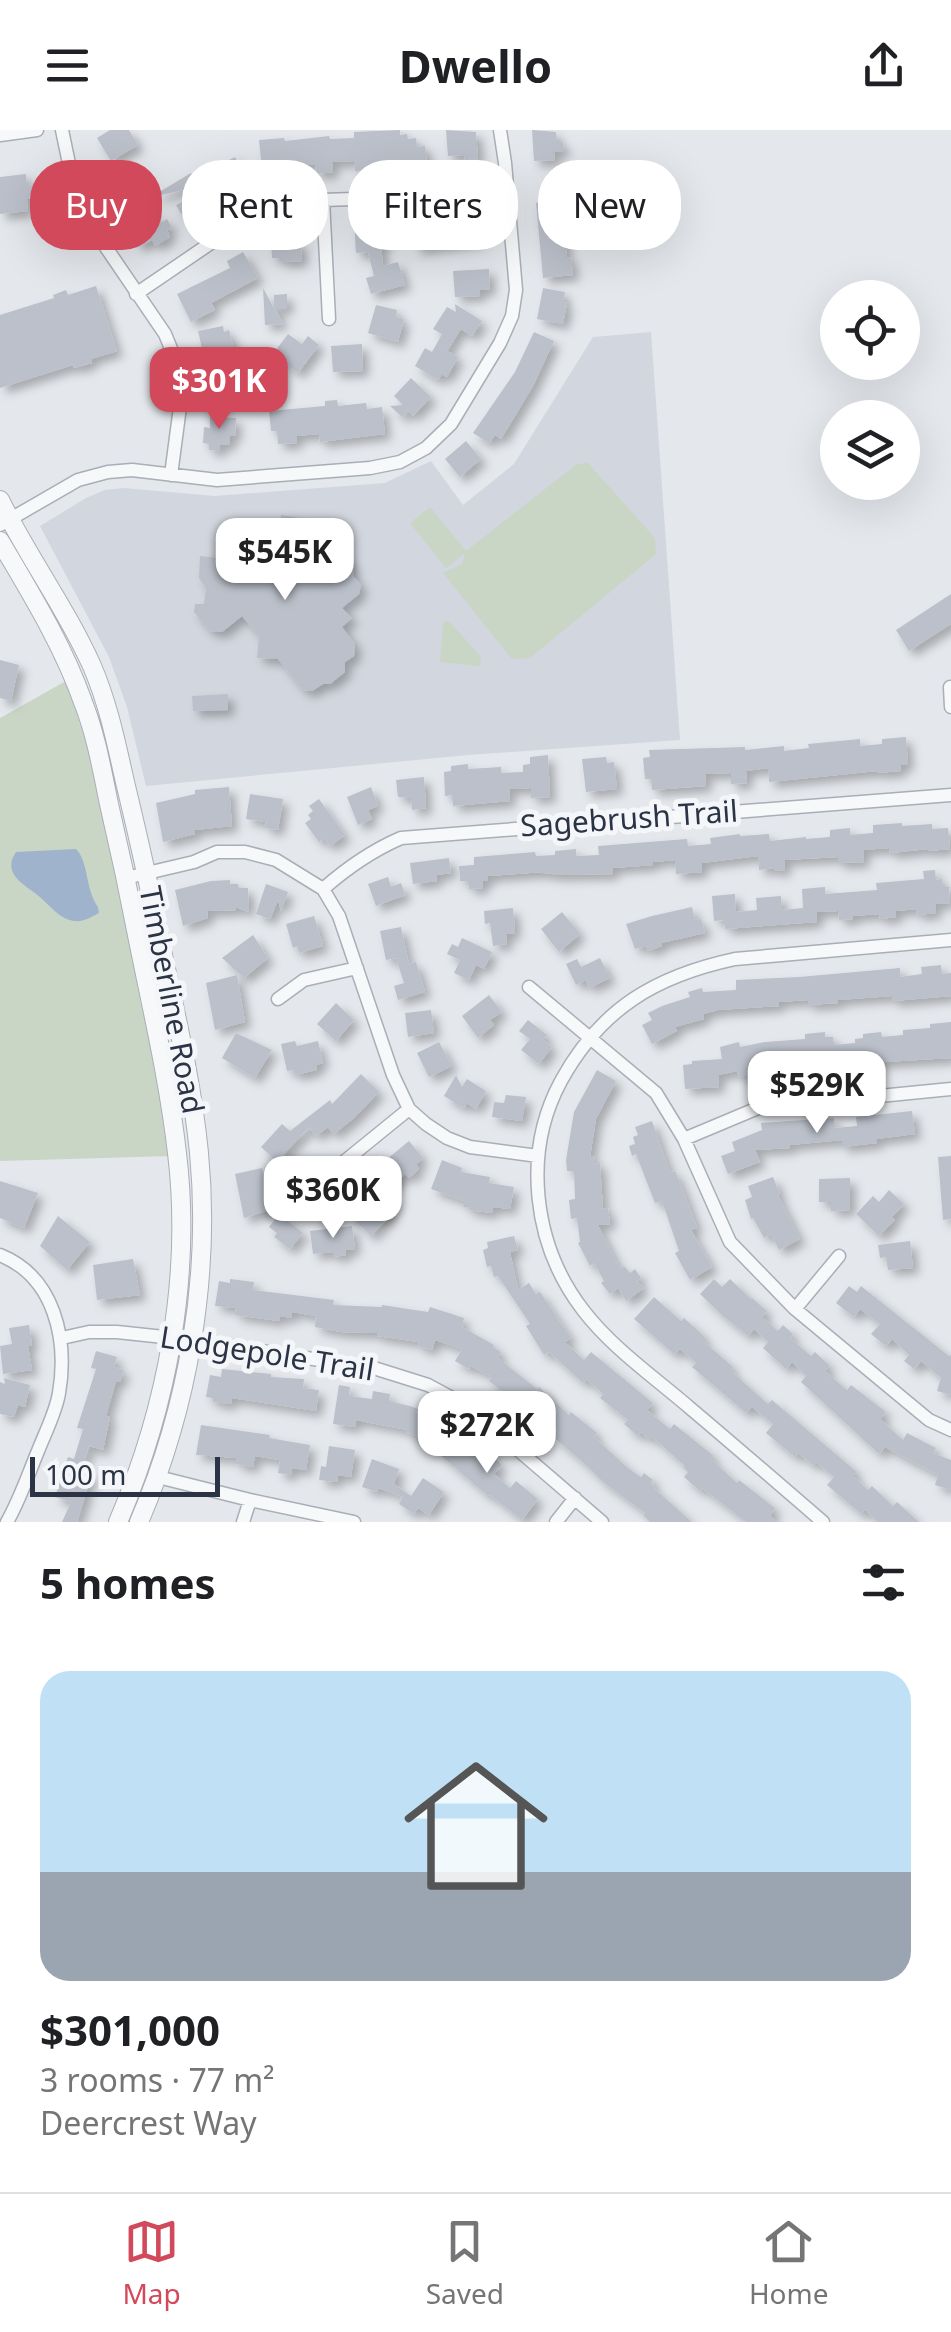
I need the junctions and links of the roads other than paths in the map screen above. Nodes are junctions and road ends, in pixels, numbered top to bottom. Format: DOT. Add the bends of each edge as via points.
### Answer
graph roads {
  1 [pos="37,130"];
  2 [pos="62,130"];
  3 [pos="500,130"];
  4 [pos="0,135"];
  5 [pos="505,160"];
  6 [pos="202,250"];
  7 [pos="326,250"];
  8 [pos="512,250"];
  9 [pos="136,294"];
  10 [pos="329,319"];
  11 [pos="171,475"];
  12 [pos="0,500"];
  13 [pos="5,522"];
  14 [pos="0,540"];
  15 [pos="950,687"];
  16 [pos="951,707"];
  17 [pos="951,795"];
  18 [pos="146,874"];
  19 [pos="126,878"];
  20 [pos="323,889"];
  21 [pos="951,940"];
  22 [pos="357,968"];
  23 [pos="529,987"];
  24 [pos="278,999"];
  25 [pos="589,1037"];
  26 [pos="951,1089"];
  27 [pos="409,1109"];
  28 [pos="684,1140"];
  29 [pos="538,1156"];
  30 [pos="313,1187"];
  31 [pos="0,1255"];
  32 [pos="839,1256"];
  33 [pos="795,1308"];
  34 [pos="62,1338"];
  35 [pos="171,1338"];
  36 [pos="192,1340"];
  37 [pos="951,1430"];
  38 [pos="158,1477"];
  39 [pos="575,1498"];
  40 [pos="250,1500"];
  41 [pos="7,1522"];
  42 [pos="118,1522"];
  43 [pos="139,1522"];
  44 [pos="243,1522"];
  45 [pos="354,1522"];
  46 [pos="556,1522"];
  47 [pos="602,1522"];
  48 [pos="824,1522"];
  1 -- 4 [label="street"];
  2 -- 9 [label="street" via="86,218"];
  3 -- 5 [label="street"];
  6 -- 9 [label="street"];
  7 -- 10 [label="street"];
  8 -- 11 [label="street" via="512,316 451,424 426,448 370,468 217,480"];
  9 -- 11 [label="street" via="165,334 179,379"];
  11 -- 13 [label="street" via="132,470 78,480"];
  12 -- 13 [label="street, Timberline Road"];
  13 -- 18 [label="street, Timberline Road" via="73,626 104,698"];
  14 -- 19 [label="street, Timberline Road" via="84,702"];
  15 -- 16 [label="street"];
  17 -- 20 [label="street, Sagebrush Trail" via="401,838 350,865"];
  18 -- 19 [label="street"];
  18 -- 20 [label="street" via="218,852 246,852 276,860"];
  18 -- 36 [label="street, Timberline Road" via="199,1152 201,1255"];
  19 -- 35 [label="street, Timberline Road" via="178,1156 180,1254"];
  20 -- 22 [label="street"];
  21 -- 25 [label="street" via="712,964 643,991"];
  22 -- 24 [label="street" via="304,980"];
  22 -- 27 [label="street"];
  23 -- 25 [label="street"];
  25 -- 28 [label="street" via="656,1093"];
  25 -- 29 [label="street" via="554,1094"];
  26 -- 28 [label="street" via="758,1108"];
  27 -- 29 [label="street" via="470,1147"];
  27 -- 30 [label="street"];
  28 -- 33 [label="street" via="730,1242"];
  29 -- 48 [label="street" via="547,1240 584,1310"];
  31 -- 34 [label="street" via="36,1280"];
  32 -- 33 [label="street"];
  33 -- 37 [label="street" via="929,1420"];
  34 -- 35 [label="street, Lodgepole Trail" via="89,1332"];
  34 -- 41 [label="street" via="59,1394"];
  35 -- 36 [label="street, Lodgepole Trail"];
  35 -- 42 [label="street, Timberline Road" via="154,1424"];
  36 -- 38 [label="street, Timberline Road"];
  36 -- 39 [label="street, Lodgepole Trail" via="377,1369 428,1384 468,1406"];
  38 -- 40 [label="street"];
  38 -- 43 [label="street, Timberline Road"];
  39 -- 46 [label="street"];
  39 -- 47 [label="street, Lodgepole Trail"];
  40 -- 44 [label="street"];
  40 -- 45 [label="street"];
}
